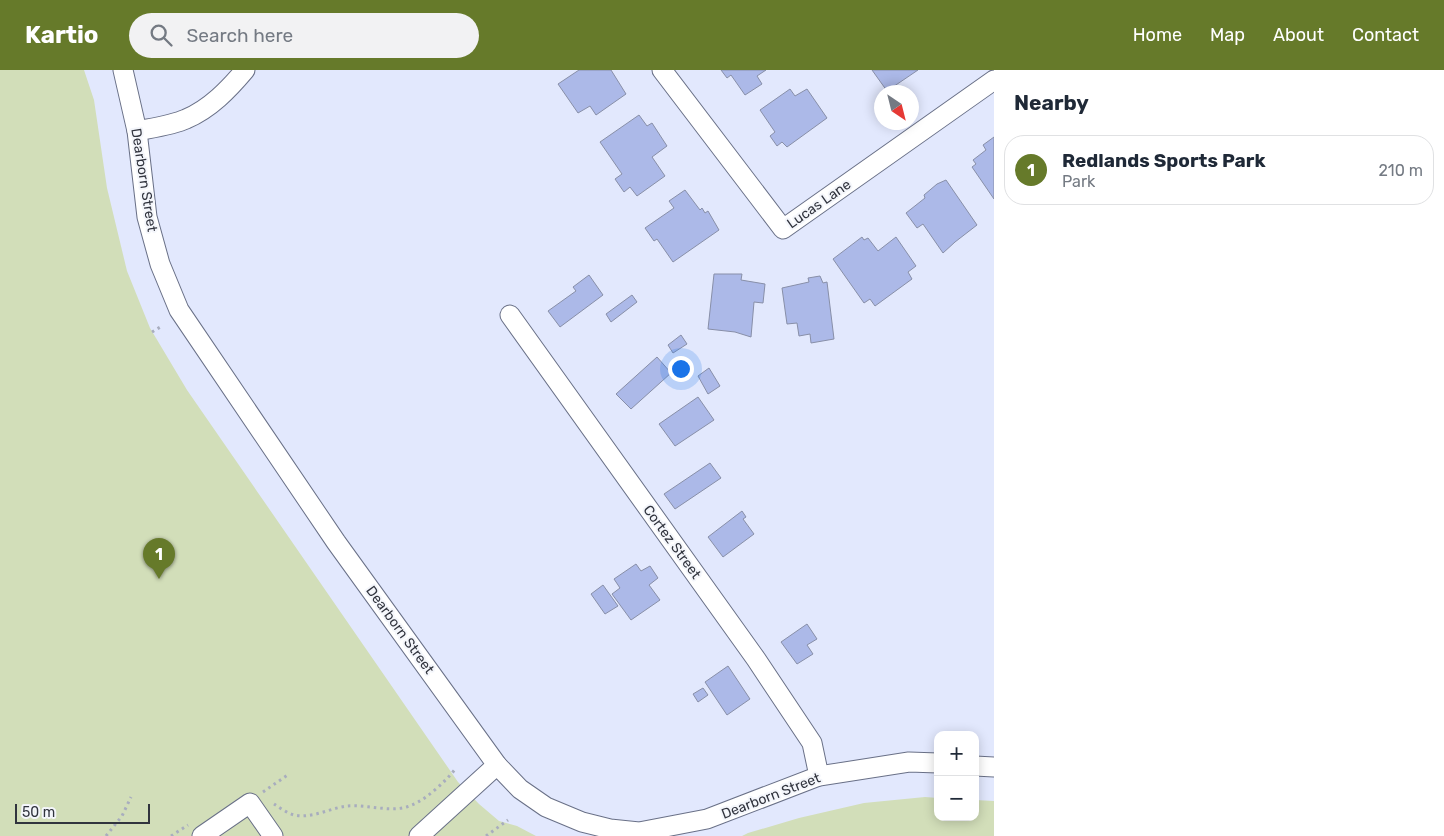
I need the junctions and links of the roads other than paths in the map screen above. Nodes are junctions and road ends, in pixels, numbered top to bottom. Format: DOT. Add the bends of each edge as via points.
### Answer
graph roads {
  1 [pos="123,70"];
  2 [pos="245,70"];
  3 [pos="662,70"];
  4 [pos="994,80"];
  5 [pos="137,131"];
  6 [pos="510,315"];
  7 [pos="934,763"];
  8 [pos="498,765"];
  9 [pos="979,766"];
  10 [pos="994,767"];
  11 [pos="819,776"];
  12 [pos="198,828"];
  13 [pos="273,836"];
  14 [pos="420,836"];
  1 -- 5 [label="street, Dearborn Street"];
  2 -- 5 [label="street" via="231,87 194,115"];
  3 -- 4 [label="street, Lucas Lane" via="782,230"];
  5 -- 8 [label="street, Dearborn Street" via="147,217 160,264 179,310 336,542"];
  6 -- 11 [label="street, Cortez Street" via="756,659 812,743"];
  7 -- 11 [label="street, Dearborn Street" via="909,762"];
  8 -- 11 [label="street, Dearborn Street" via="520,789 546,807 582,822 639,832 707,820"];
  8 -- 14 [label="street"];
  9 -- 10 [label="street"];
  12 -- 13 [label="street" via="250,803"];
}
